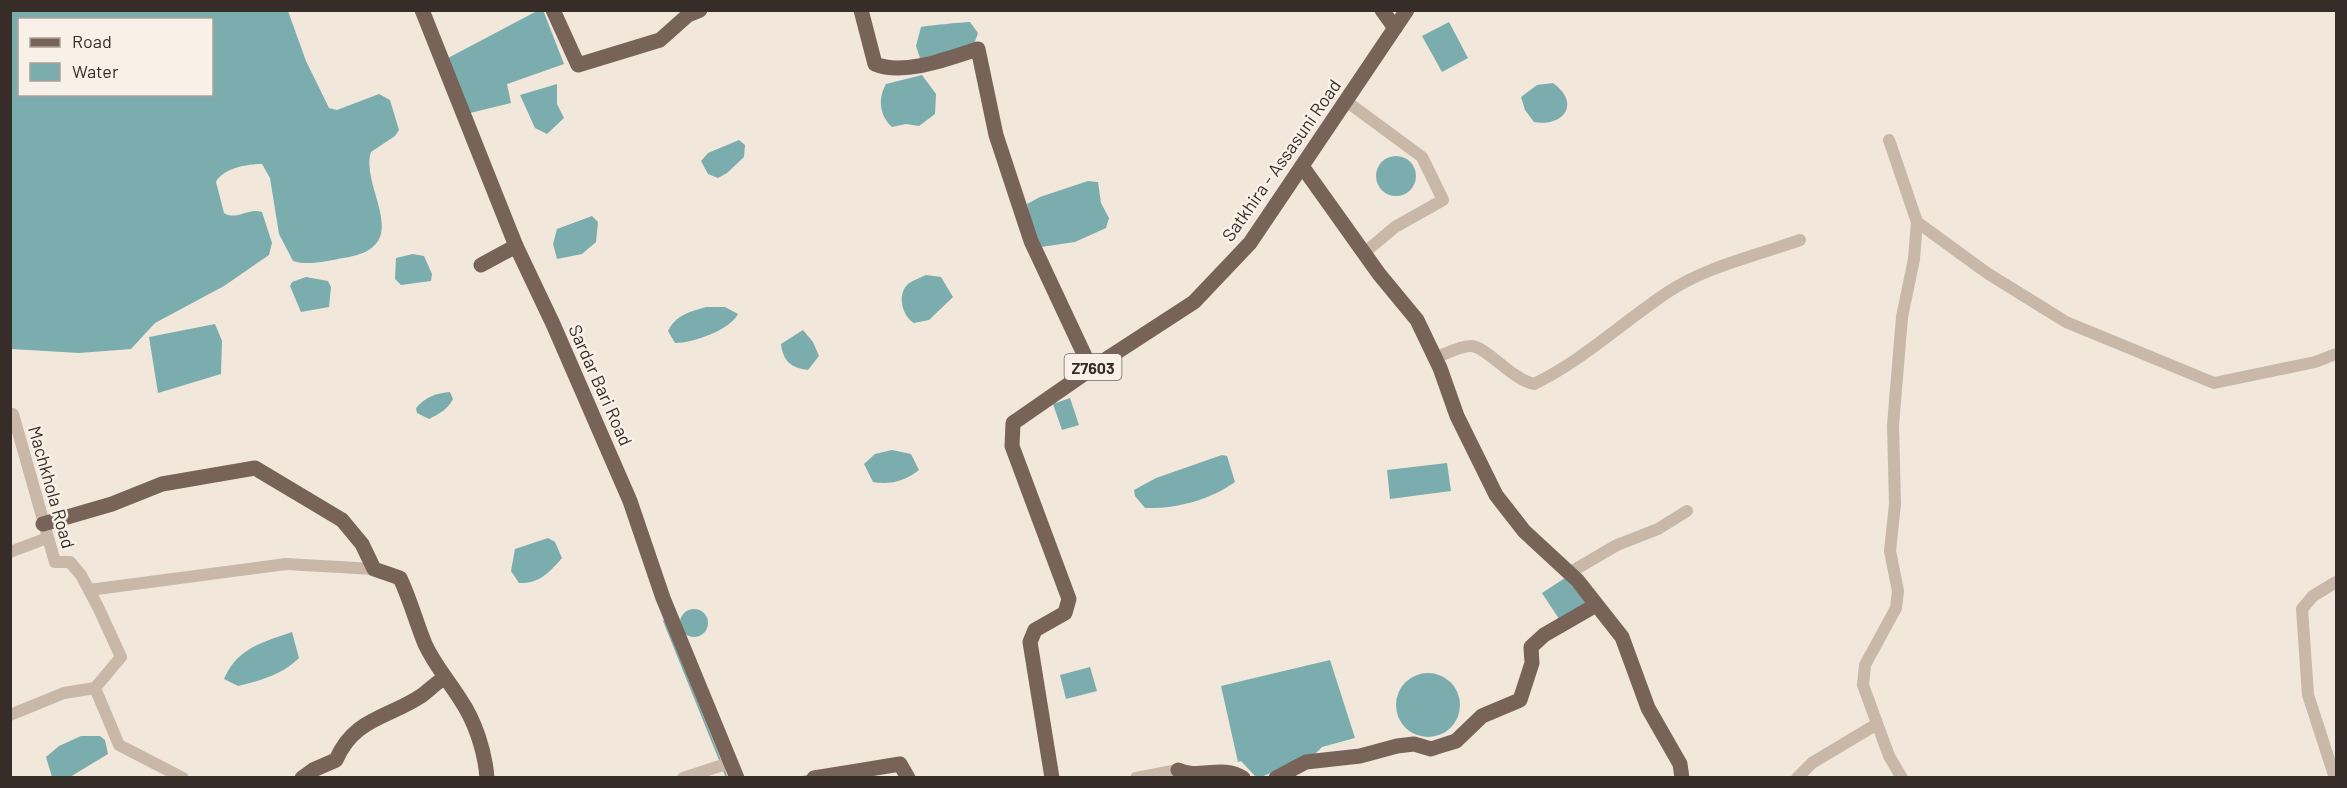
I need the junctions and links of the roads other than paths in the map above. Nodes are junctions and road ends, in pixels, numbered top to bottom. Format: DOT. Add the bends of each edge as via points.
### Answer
graph roads {
  1 [pos="422,10"];
  2 [pos="553,10"];
  3 [pos="700,10"];
  4 [pos="861,10"];
  5 [pos="1382,10"];
  6 [pos="1407,10"];
  7 [pos="1395,28"];
  8 [pos="1346,101"];
  9 [pos="1889,140"];
  10 [pos="1302,166"];
  11 [pos="1917,222"];
  12 [pos="1800,240"];
  13 [pos="516,246"];
  14 [pos="1364,253"];
  15 [pos="481,265"];
  16 [pos="2337,354"];
  17 [pos="1435,358"];
  18 [pos="1091,369"];
  19 [pos="10,415"];
  20 [pos="1687,511"];
  21 [pos="45,531"];
  22 [pos="10,552"];
  23 [pos="374,569"];
  24 [pos="1569,573"];
  25 [pos="2337,582"];
  26 [pos="89,590"];
  27 [pos="1596,605"];
  28 [pos="444,678"];
  29 [pos="94,687"];
  30 [pos="10,715"];
  31 [pos="1877,724"];
  32 [pos="729,763"];
  33 [pos="1178,770"];
  34 [pos="183,777"];
  35 [pos="302,777"];
  36 [pos="488,777"];
  37 [pos="683,777"];
  38 [pos="736,777"];
  39 [pos="814,777"];
  40 [pos="908,777"];
  41 [pos="1052,777"];
  42 [pos="1136,777"];
  43 [pos="1243,777"];
  44 [pos="1276,777"];
  45 [pos="1682,777"];
  46 [pos="1797,777"];
  47 [pos="1902,777"];
  48 [pos="2335,777"];
  1 -- 13 [label="main road, Sardar Bari Road"];
  2 -- 3 [label="main road" via="578,65 660,40 688,15"];
  4 -- 18 [label="main road" via="876,64 883,67 928,65 978,49 996,135 1031,241"];
  5 -- 7 [label="main road"];
  6 -- 7 [label="main road, Satkhira - Assasuni Road / Z7603"];
  7 -- 8 [label="main road, Satkhira - Assasuni Road / Z7603"];
  8 -- 10 [label="main road, Satkhira - Assasuni Road / Z7603"];
  8 -- 14 [label="street" via="1422,157 1443,200 1395,227"];
  9 -- 11 [label="street"];
  10 -- 14 [label="main road"];
  10 -- 18 [label="main road, Satkhira - Assasuni Road / Z7603" via="1250,243 1194,302"];
  11 -- 16 [label="street" via="1987,273 2066,322 2214,383"];
  11 -- 31 [label="street" via="1902,317 1893,425 1895,504 1890,551 1898,591 1896,608 1865,665 1863,685"];
  12 -- 17 [label="street" via="1706,271 1668,292 1534,384 1522,381 1481,348 1470,345"];
  13 -- 15 [label="main road"];
  13 -- 32 [label="main road, Sardar Bari Road" via="630,501 663,598"];
  14 -- 17 [label="main road" via="1417,320"];
  17 -- 24 [label="main road" via="1457,416 1496,495 1524,531"];
  18 -- 41 [label="main road, Satkhira - Assasuni Road / Z7603" via="1013,423 1012,446 1069,599 1065,613 1035,630 1030,642"];
  19 -- 21 [label="street, Machkhola Road" via="13,414"];
  20 -- 24 [label="street"];
  21 -- 22 [label="street"];
  21 -- 23 [label="main road" via="162,484 255,468 342,520 362,544"];
  21 -- 26 [label="street, Machkhola Road" via="55,562 70,562"];
  23 -- 26 [label="street" via="286,564"];
  23 -- 28 [label="main road" via="400,578 424,643"];
  24 -- 27 [label="main road"];
  25 -- 48 [label="street" via="2313,596 2302,609 2308,695"];
  26 -- 29 [label="street, Machkhola Road" via="121,657"];
  27 -- 44 [label="main road" via="1544,635 1531,647 1532,663 1520,700 1482,716 1456,741 1431,749 1414,744 1306,762"];
  27 -- 45 [label="main road" via="1622,637 1648,708 1680,764"];
  28 -- 35 [label="main road" via="422,695 356,730 336,760"];
  28 -- 36 [label="main road" via="461,700 485,754"];
  29 -- 30 [label="street" via="64,693"];
  29 -- 34 [label="street" via="119,745"];
  31 -- 46 [label="street" via="1812,763"];
  31 -- 47 [label="street"];
  32 -- 37 [label="street"];
  32 -- 38 [label="main road, Sardar Bari Road"];
  33 -- 42 [label="street"];
  33 -- 43 [label="main road" via="1228,771"];
  39 -- 40 [label="main road" via="900,764"];
}
